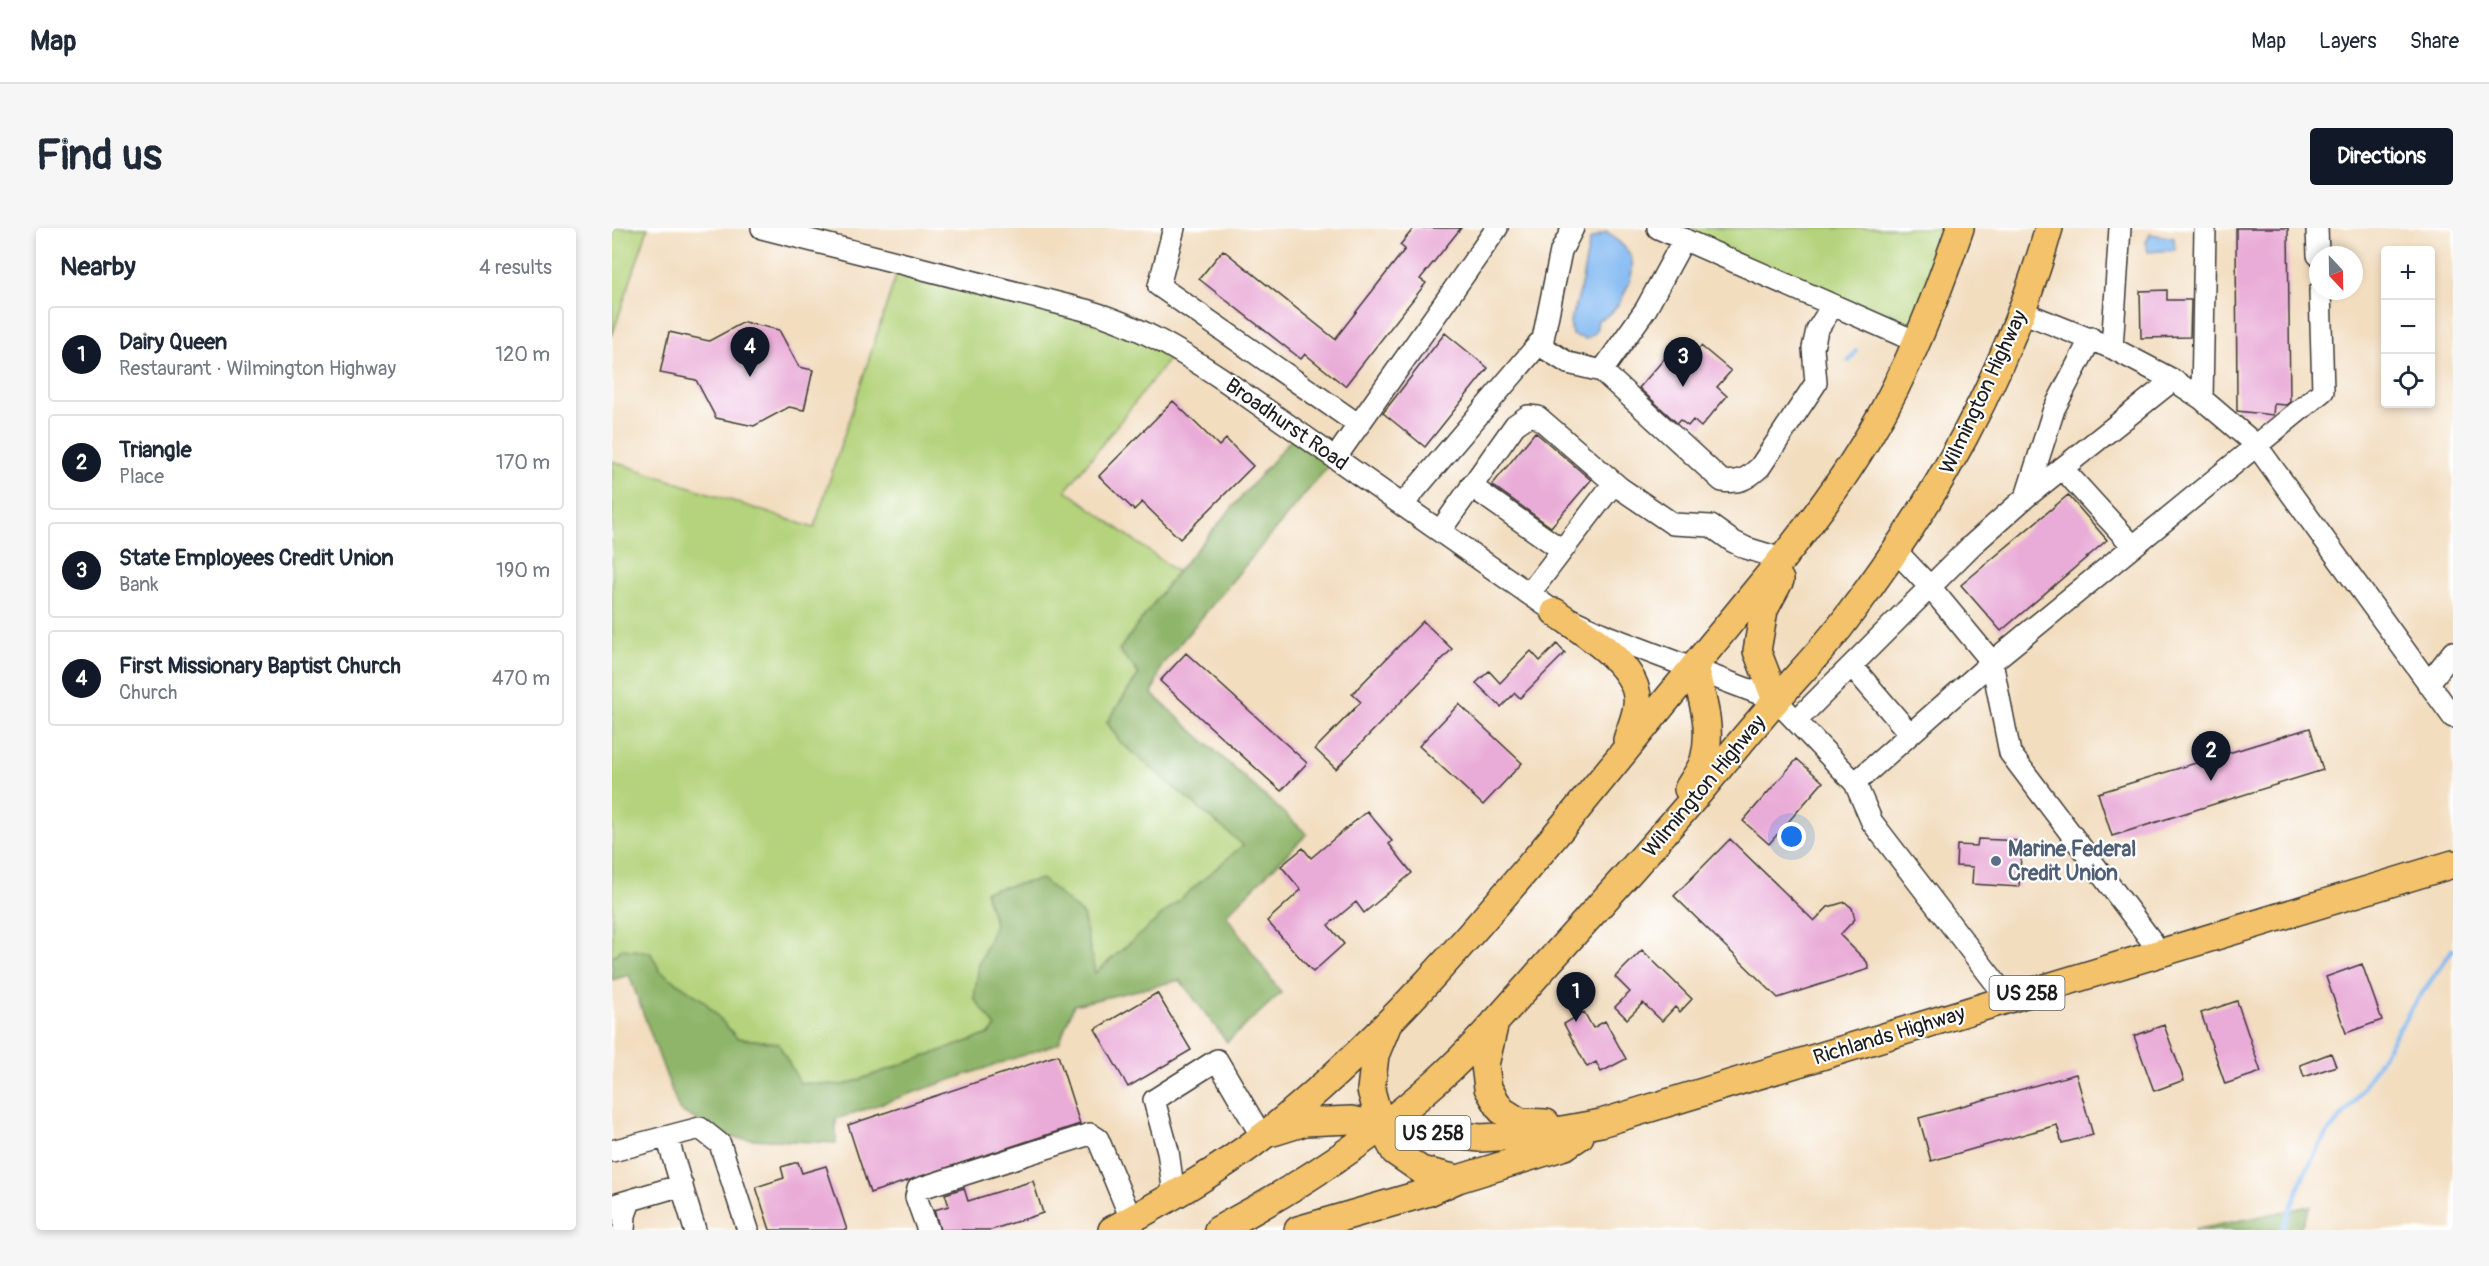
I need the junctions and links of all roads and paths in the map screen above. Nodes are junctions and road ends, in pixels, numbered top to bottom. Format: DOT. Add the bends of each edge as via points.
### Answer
graph roads {
  1 [pos="762,228"];
  2 [pos="1174,228"];
  3 [pos="1497,228"];
  4 [pos="1573,228"];
  5 [pos="1658,228"];
  6 [pos="1960,228"];
  7 [pos="2049,228"];
  8 [pos="2120,228"];
  9 [pos="2205,228"];
  10 [pos="2317,228"];
  11 [pos="786,231"];
  12 [pos="818,235"];
  13 [pos="1683,239"];
  14 [pos="2318,246"];
  15 [pos="2320,300"];
  16 [pos="1833,305"];
  17 [pos="2022,312"];
  18 [pos="2091,338"];
  19 [pos="1917,342"];
  20 [pos="1538,344"];
  21 [pos="2112,348"];
  22 [pos="1602,371"];
  23 [pos="2173,380"];
  24 [pos="2202,399"];
  25 [pos="1359,425"];
  26 [pos="2256,445"];
  27 [pos="1336,457"];
  28 [pos="2062,468"];
  29 [pos="1471,486"];
  30 [pos="1620,488"];
  31 [pos="2026,497"];
  32 [pos="1403,504"];
  33 [pos="1809,525"];
  34 [pos="1440,531"];
  35 [pos="2133,546"];
  36 [pos="1562,550"];
  37 [pos="1896,551"];
  38 [pos="1782,559"];
  39 [pos="1930,587"];
  40 [pos="1530,594"];
  41 [pos="1555,612"];
  42 [pos="2453,652"];
  43 [pos="1992,662"];
  44 [pos="1852,666"];
  45 [pos="1694,667"];
  46 [pos="2428,684"];
  47 [pos="1776,700"];
  48 [pos="2453,717"];
  49 [pos="1796,721"];
  50 [pos="1910,734"];
  51 [pos="1624,751"];
  52 [pos="1855,783"];
  53 [pos="1661,837"];
  54 [pos="2453,864"];
  55 [pos="2160,952"];
  56 [pos="2008,999"];
  57 [pos="1496,1021"];
  58 [pos="1389,1022"];
  59 [pos="1601,1123"];
  60 [pos="1381,1126"];
  61 [pos="1264,1135"];
  62 [pos="667,1137"];
  63 [pos="612,1151"];
  64 [pos="1458,1179"];
  65 [pos="682,1185"];
  66 [pos="1174,1195"];
  67 [pos="621,1205"];
  68 [pos="1122,1225"];
  69 [pos="624,1230"];
  70 [pos="695,1230"];
  71 [pos="748,1230"];
  72 [pos="928,1230"];
  73 [pos="1218,1230"];
  74 [pos="1298,1230"];
  1 -- 11 [label="street, Broadhurst Road"];
  2 -- 25 [label="street" via="1159,286"];
  3 -- 25 [label="street"];
  4 -- 20 [label="street" via="1561,251 1543,339"];
  5 -- 13 [label="street"];
  6 -- 19 [label="main road"];
  7 -- 17 [label="main road, Wilmington Highway"];
  8 -- 21 [label="street"];
  9 -- 24 [label="street"];
  10 -- 14 [label="street"];
  11 -- 12 [label="street, Broadhurst Road"];
  12 -- 27 [label="street, Broadhurst Road" via="1139,328 1186,355"];
  13 -- 16 [label="street"];
  13 -- 22 [label="street" via="1646,309"];
  15 -- 26 [label="street" via="2323,391"];
  16 -- 19 [label="street"];
  16 -- 22 [label="street" via="1817,330 1813,348 1816,383 1760,467 1736,483 1722,481"];
  17 -- 18 [label="street"];
  17 -- 37 [label="main road, Wilmington Highway" via="1948,470"];
  18 -- 21 [label="street"];
  18 -- 31 [label="street" via="2054,409"];
  19 -- 33 [label="main road" via="1869,437"];
  20 -- 22 [label="street" via="1568,363"];
  20 -- 32 [label="street"];
  21 -- 23 [label="street"];
  23 -- 24 [label="street"];
  23 -- 28 [label="street"];
  24 -- 26 [label="street"];
  25 -- 27 [label="street"];
  26 -- 35 [label="street"];
  26 -- 46 [label="street"];
  27 -- 32 [label="street, Broadhurst Road"];
  28 -- 31 [label="street"];
  28 -- 35 [label="street"];
  29 -- 30 [label="street" via="1515,425 1528,416 1538,417"];
  29 -- 34 [label="street"];
  29 -- 36 [label="street"];
  30 -- 36 [label="street" via="1610,488"];
  30 -- 38 [label="street" via="1673,524 1711,526 1732,541"];
  31 -- 39 [label="street"];
  32 -- 34 [label="street, Broadhurst Road"];
  33 -- 38 [label="main road"];
  33 -- 47 [label="main road" via="1764,610 1757,651"];
  34 -- 40 [label="street, Broadhurst Road"];
  35 -- 43 [label="street"];
  36 -- 40 [label="street"];
  37 -- 39 [label="street"];
  37 -- 47 [label="main road, Wilmington Highway" via="1838,630"];
  38 -- 45 [label="main road"];
  39 -- 43 [label="street"];
  39 -- 44 [label="street"];
  40 -- 41 [label="street, Broadhurst Road"];
  41 -- 45 [label="street, Broadhurst Road" via="1607,636"];
  41 -- 51 [label="main road" via="1611,654 1631,677 1638,703"];
  42 -- 46 [label="street"];
  43 -- 50 [label="street"];
  43 -- 55 [label="street" via="2010,753"];
  44 -- 49 [label="street"];
  44 -- 50 [label="street"];
  45 -- 47 [label="street, Broadhurst Road"];
  45 -- 51 [label="main road"];
  45 -- 53 [label="main road" via="1708,732 1703,761"];
  46 -- 48 [label="street"];
  47 -- 49 [label="street"];
  47 -- 53 [label="main road, Wilmington Highway"];
  49 -- 52 [label="street"];
  50 -- 52 [label="street"];
  51 -- 58 [label="main road" via="1521,875"];
  52 -- 56 [label="street" via="1872,822"];
  53 -- 57 [label="main road, Wilmington Highway"];
  54 -- 55 [label="main road, Richlands Highway / US 258"];
  55 -- 56 [label="main road, Richlands Highway / US 258"];
  56 -- 59 [label="main road, Richlands Highway / US 258"];
  57 -- 59 [label="main road" via="1485,1065 1488,1088 1501,1110 1520,1122"];
  57 -- 60 [label="main road, Wilmington Highway" via="1438,1080"];
  58 -- 60 [label="main road" via="1376,1055 1371,1090"];
  58 -- 61 [label="main road" via="1326,1083"];
  59 -- 60 [label="main road, Richlands Highway / US 258" via="1534,1135 1480,1138"];
  59 -- 64 [label="main road, Richlands Highway / US 258" via="1565,1146"];
  60 -- 61 [label="main road, Richlands Highway / US 258" via="1351,1120 1305,1122"];
  60 -- 64 [label="main road" via="1395,1152 1421,1170"];
  60 -- 73 [label="main road, Wilmington Highway" via="1329,1164"];
  61 -- 66 [label="main road"];
  61 -- 66 [label="street" via="1216,1060 1154,1100 1168,1151"];
  62 -- 63 [label="street"];
  62 -- 65 [label="street"];
  62 -- 71 [label="street" via="700,1128 720,1144"];
  64 -- 74 [label="main road, Richlands Highway / US 258"];
  65 -- 67 [label="street"];
  65 -- 70 [label="street"];
  66 -- 68 [label="main road"];
  67 -- 69 [label="street"];
  68 -- 72 [label="street" via="1098,1139 1090,1134 918,1188 916,1197"];
}
